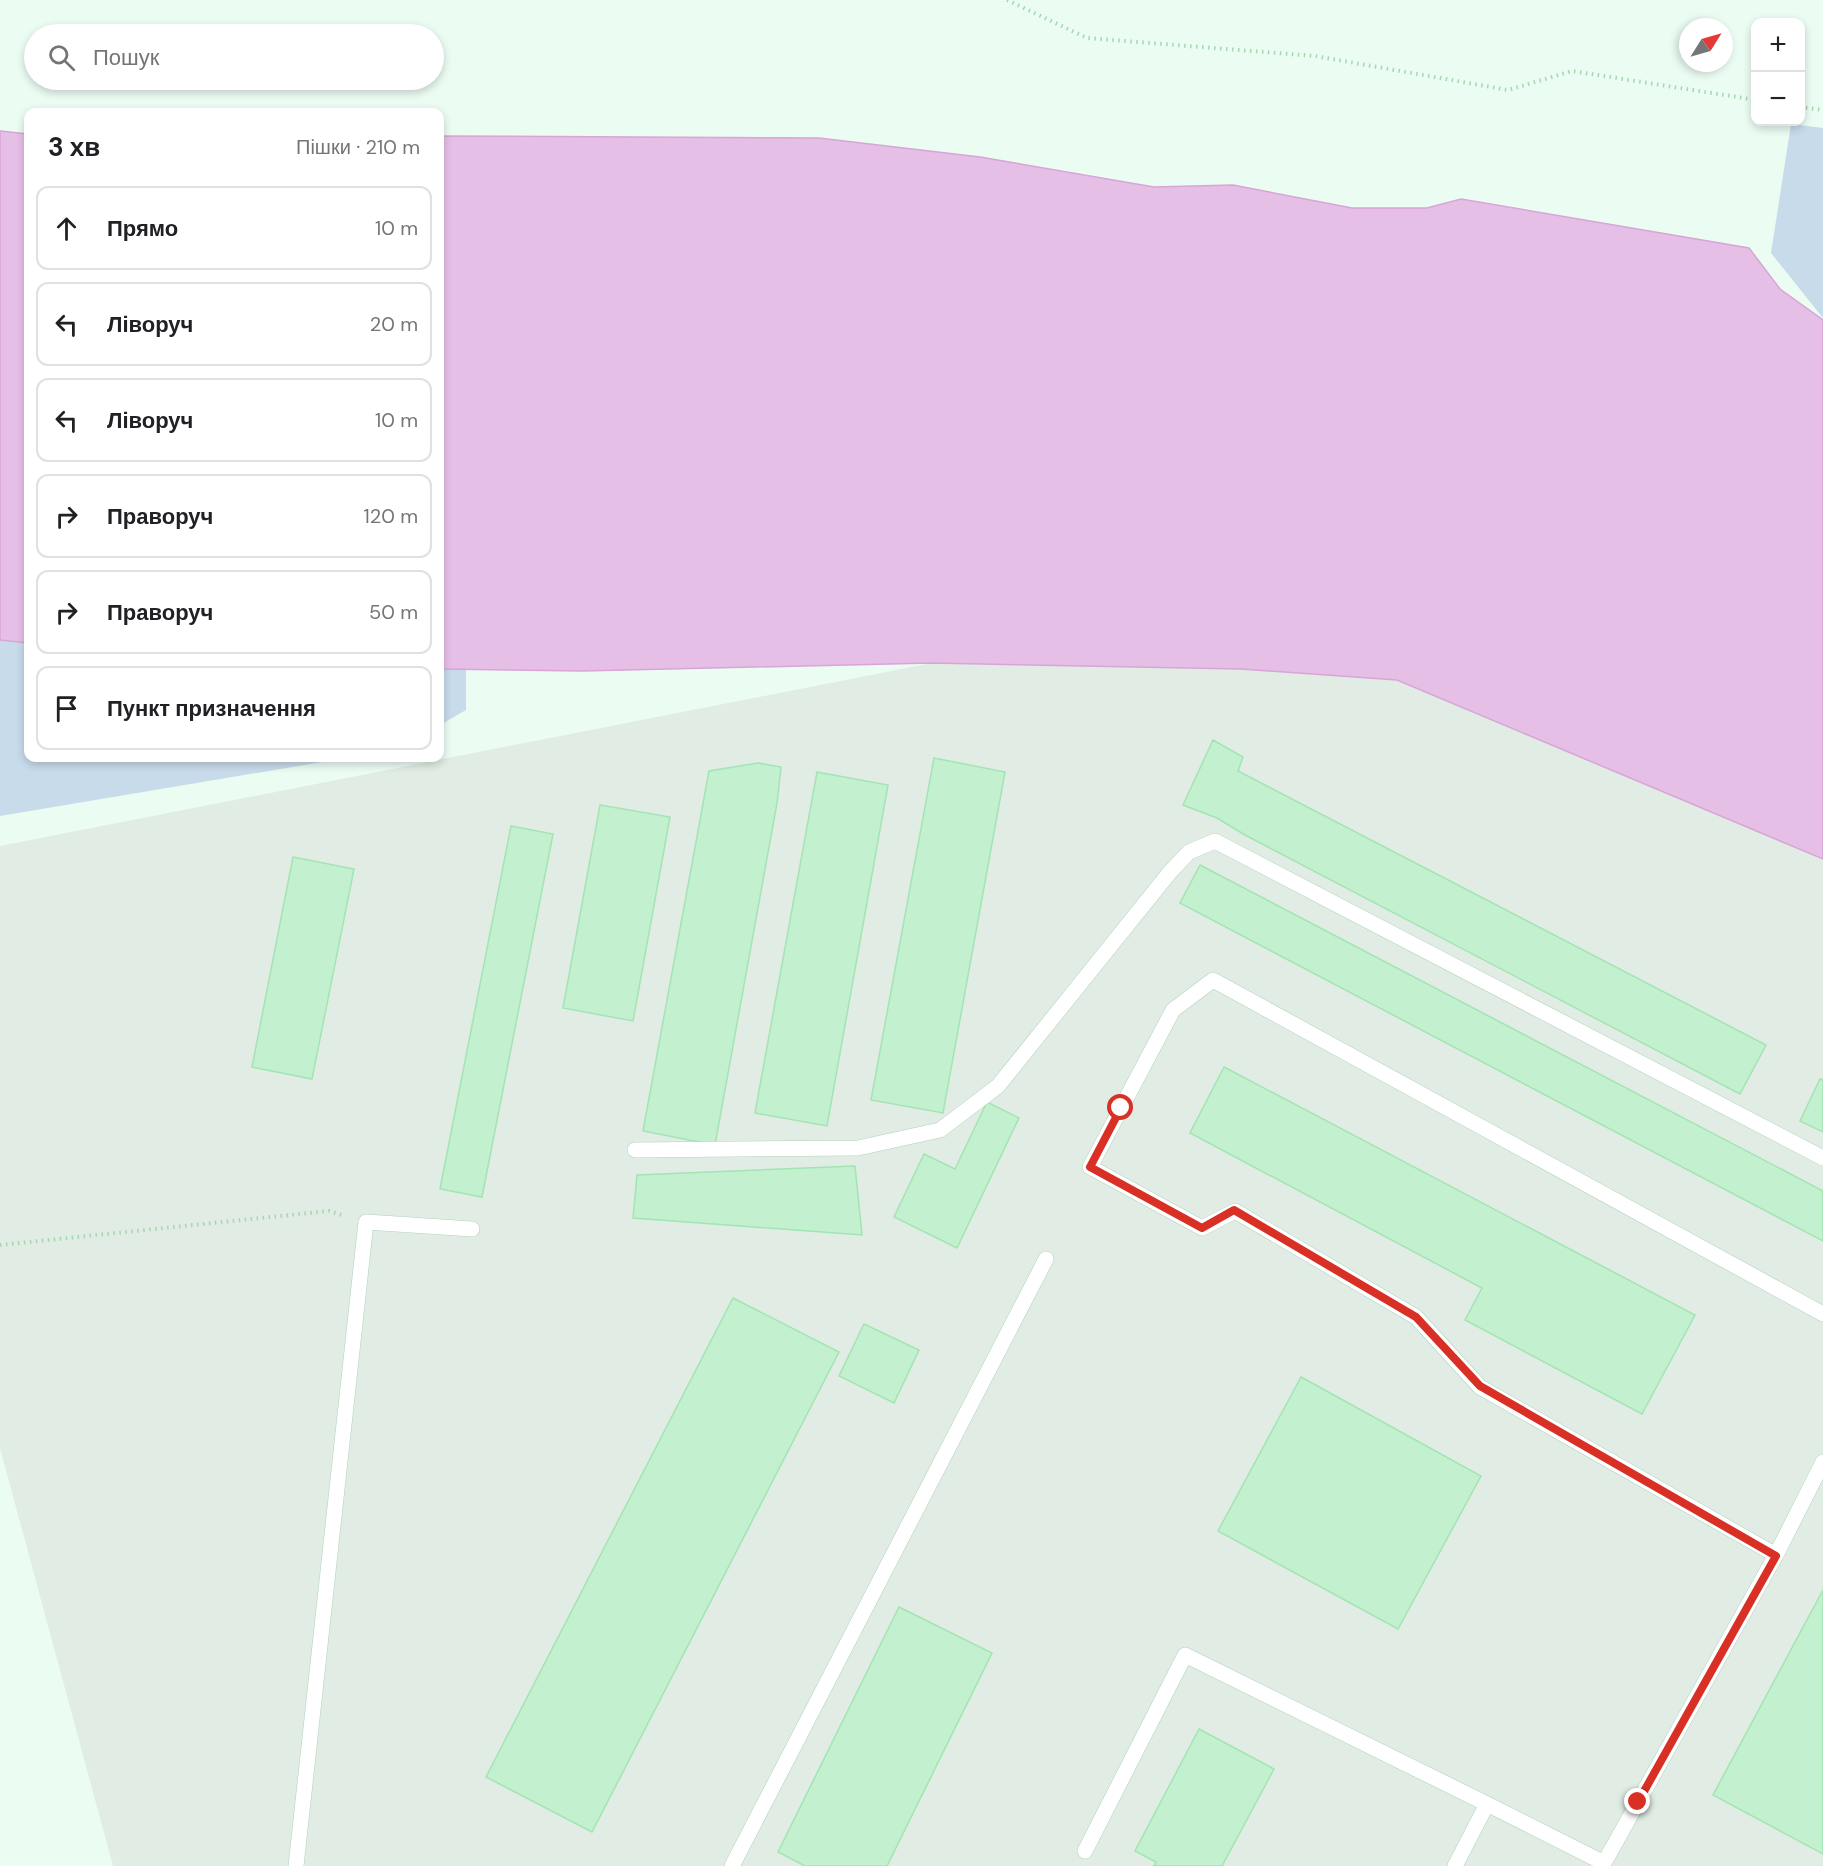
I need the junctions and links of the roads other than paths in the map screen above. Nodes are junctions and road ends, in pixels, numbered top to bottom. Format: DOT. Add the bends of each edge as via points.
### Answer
graph roads {
  1 [pos="635,1150"];
  2 [pos="1823,1158"];
  3 [pos="472,1229"];
  4 [pos="1046,1259"];
  5 [pos="1823,1314"];
  6 [pos="1823,1462"];
  7 [pos="1776,1556"];
  8 [pos="1487,1804"];
  9 [pos="1085,1851"];
  10 [pos="1605,1865"];
  11 [pos="296,1866"];
  12 [pos="732,1866"];
  13 [pos="1455,1866"];
  1 -- 2 [label="lane" via="858,1148 939,1130 998,1086 1170,872 1189,852 1215,841"];
  3 -- 11 [label="lane" via="366,1222"];
  4 -- 12 [label="lane"];
  5 -- 7 [label="lane" via="1213,980 1173,1010 1090,1167 1202,1228 1234,1210 1416,1317 1480,1386"];
  6 -- 7 [label="lane"];
  7 -- 10 [label="lane"];
  8 -- 9 [label="lane" via="1185,1655"];
  8 -- 10 [label="lane"];
  8 -- 13 [label="lane"];
}
